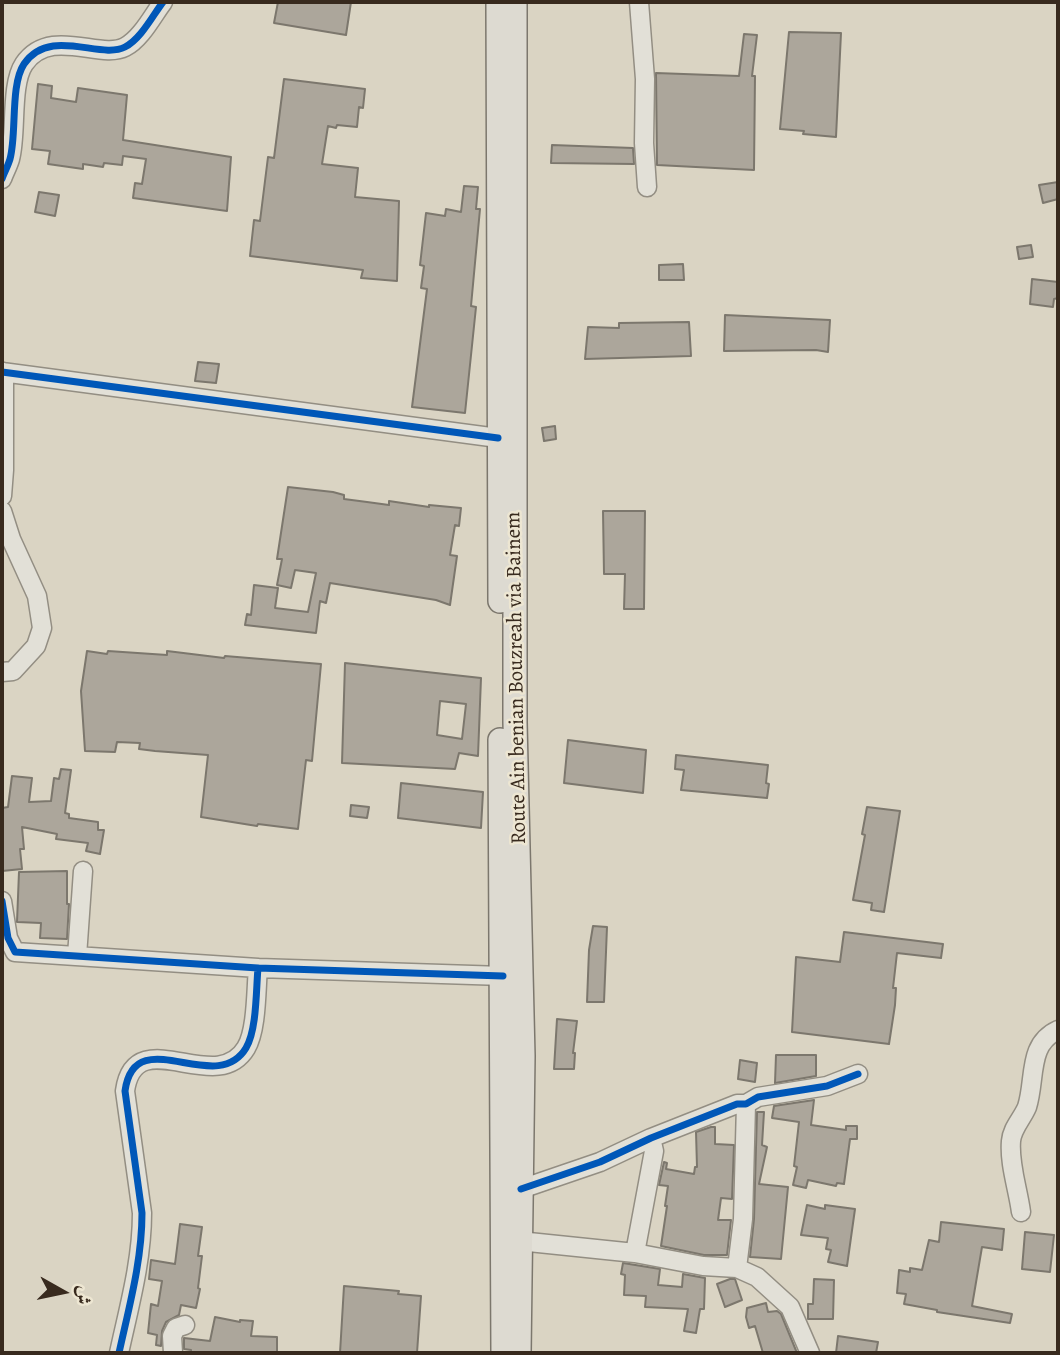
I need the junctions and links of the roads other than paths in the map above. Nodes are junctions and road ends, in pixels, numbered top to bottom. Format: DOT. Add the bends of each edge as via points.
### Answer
graph roads {
  1 [pos="163,2"];
  2 [pos="498,2"];
  3 [pos="515,2"];
  4 [pos="639,2"];
  5 [pos="2,179"];
  6 [pos="647,187"];
  7 [pos="3,372"];
  8 [pos="498,438"];
  9 [pos="2,496"];
  10 [pos="2,511"];
  11 [pos="2,672"];
  12 [pos="83,871"];
  13 [pos="2,901"];
  14 [pos="77,956"];
  15 [pos="258,968"];
  16 [pos="503,976"];
  17 [pos="1058,1030"];
  18 [pos="858,1074"];
  19 [pos="747,1104"];
  20 [pos="651,1138"];
  21 [pos="521,1189"];
  22 [pos="1021,1212"];
  23 [pos="520,1241"];
  24 [pos="635,1253"];
  25 [pos="737,1268"];
  26 [pos="185,1325"];
  27 [pos="119,1353"];
  28 [pos="173,1353"];
  29 [pos="503,1353"];
  30 [pos="519,1353"];
  31 [pos="810,1353"];
  1 -- 5 [label="street" via="125,47 66,45 29,58 20,73 10,159"];
  2 -- 8 [label="main road, Route Ain benian Bouzreah via Bainem"];
  3 -- 21 [label="main road, Route Ain benian Bouzreah via Bainem" via="515,722 523,1056"];
  4 -- 6 [label="street"];
  7 -- 8 [label="street"];
  7 -- 9 [label="street"];
  8 -- 16 [label="main road, Route Ain benian Bouzreah via Bainem"];
  10 -- 11 [label="street" via="37,596 43,628 36,646 13,671"];
  12 -- 14 [label="street"];
  13 -- 14 [label="street" via="15,952"];
  14 -- 15 [label="street"];
  15 -- 16 [label="street"];
  15 -- 27 [label="street" via="251,1034 240,1056 219,1068 148,1059 126,1080 142,1233"];
  16 -- 29 [label="main road, Route Ain benian Bouzreah via Bainem"];
  17 -- 22 [label="street" via="1039,1047 1027,1105 1013,1132 1011,1155"];
  18 -- 19 [label="street" via="827,1086 758,1097"];
  19 -- 20 [label="street"];
  19 -- 25 [label="street"];
  20 -- 21 [label="street" via="600,1162"];
  20 -- 24 [label="street" via="654,1151"];
  21 -- 23 [label="main road, Route Ain benian Bouzreah via Bainem"];
  23 -- 24 [label="street"];
  23 -- 30 [label="main road, Route Ain benian Bouzreah via Bainem"];
  24 -- 25 [label="street"];
  25 -- 31 [label="street" via="757,1277 790,1307"];
  26 -- 28 [label="street" via="176,1328 172,1336"];
}
